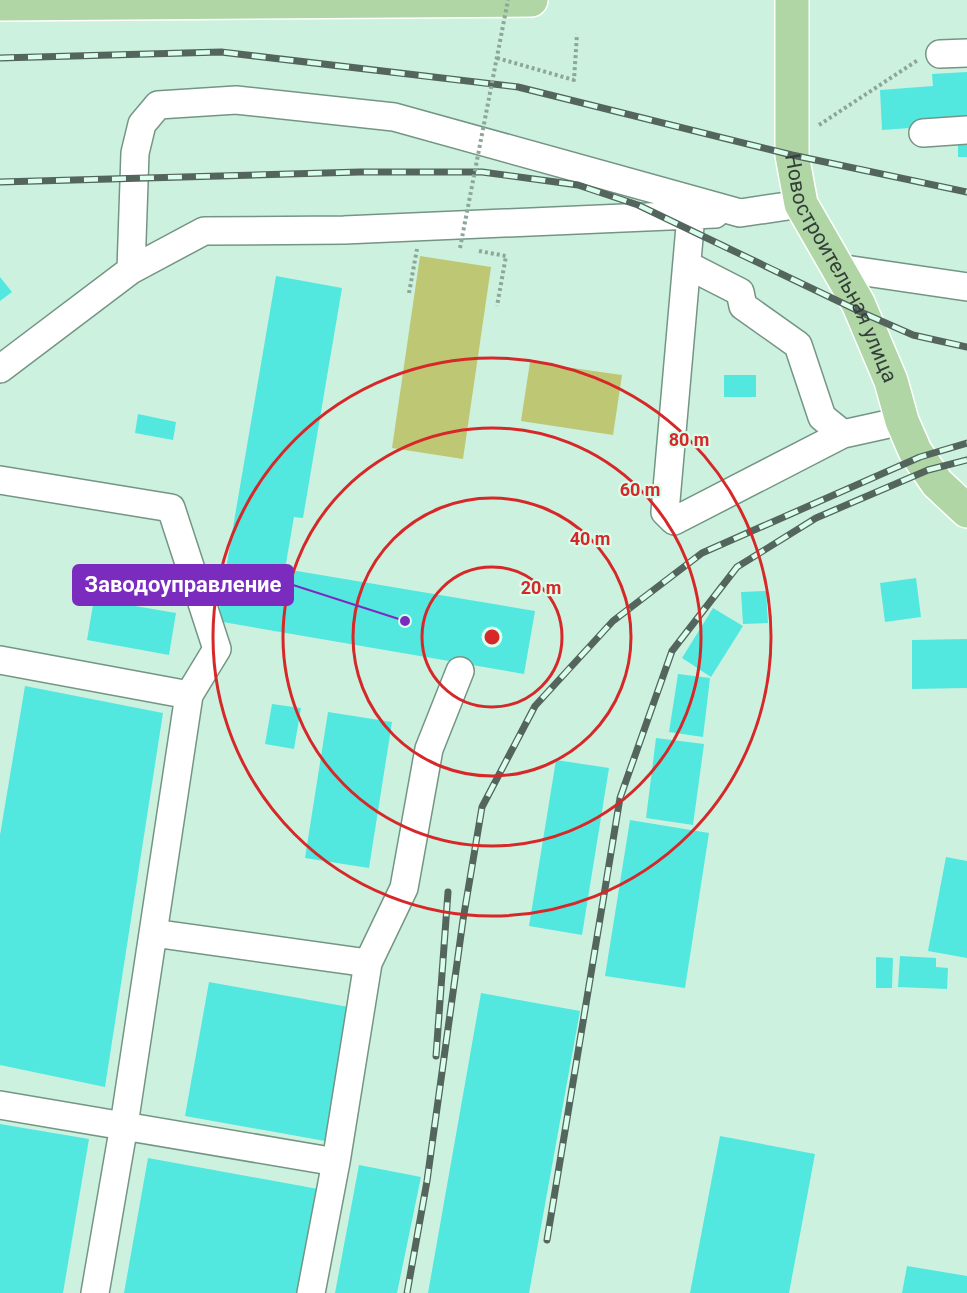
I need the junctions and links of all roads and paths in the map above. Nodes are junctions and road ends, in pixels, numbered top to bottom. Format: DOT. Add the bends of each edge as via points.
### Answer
graph roads {
  1 [pos="508,0"];
  2 [pos="531,0"];
  3 [pos="792,0"];
  4 [pos="0,4"];
  5 [pos="577,34"];
  6 [pos="967,53"];
  7 [pos="939,54"];
  8 [pos="497,58"];
  9 [pos="792,129"];
  10 [pos="967,130"];
  11 [pos="923,133"];
  12 [pos="801,204"];
  13 [pos="740,213"];
  14 [pos="692,215"];
  15 [pos="419,240"];
  16 [pos="450,246"];
  17 [pos="460,248"];
  18 [pos="687,265"];
  19 [pos="838,268"];
  20 [pos="131,270"];
  21 [pos="967,287"];
  22 [pos="409,293"];
  23 [pos="497,306"];
  24 [pos="0,369"];
  25 [pos="902,421"];
  26 [pos="843,434"];
  27 [pos="0,480"];
  28 [pos="967,511"];
  29 [pos="0,660"];
  30 [pos="460,671"];
  31 [pos="189,695"];
  32 [pos="153,933"];
  33 [pos="368,963"];
  34 [pos="0,1105"];
  35 [pos="124,1125"];
  36 [pos="336,1162"];
  37 [pos="95,1293"];
  38 [pos="311,1293"];
  1 -- 8 [label="path, bridge"];
  2 -- 4 [label="main road"];
  3 -- 9 [label="main road, Новостроительная улица"];
  5 -- 8 [label="path" via="574,80"];
  6 -- 7 [label="lane"];
  7 -- 9 [label="path" via="919,59 819,126"];
  8 -- 17 [label="path, bridge"];
  9 -- 12 [label="main road, Новостроительная улица" via="792,155"];
  10 -- 11 [label="lane"];
  12 -- 13 [label="lane"];
  12 -- 19 [label="main road, Новостроительная улица"];
  13 -- 14 [label="lane"];
  13 -- 20 [label="lane" via="394,117 236,100 158,105 142,123 135,153"];
  14 -- 18 [label="lane"];
  14 -- 20 [label="lane" via="344,230 204,231"];
  15 -- 22 [label="path"];
  16 -- 17 [label="path"];
  17 -- 23 [label="path" via="506,256"];
  18 -- 26 [label="lane" via="740,292 743,306 798,345 822,417"];
  18 -- 26 [label="lane" via="665,512 674,521"];
  19 -- 21 [label="lane"];
  19 -- 25 [label="main road, Новостроительная улица" via="858,303 887,371"];
  20 -- 24 [label="lane"];
  25 -- 26 [label="lane"];
  25 -- 28 [label="main road, Новостроительная улица" via="915,451 937,483"];
  27 -- 31 [label="lane" via="171,508 217,649"];
  29 -- 31 [label="lane"];
  30 -- 33 [label="lane" via="429,749 404,888"];
  31 -- 32 [label="lane"];
  32 -- 33 [label="lane"];
  32 -- 35 [label="lane"];
  33 -- 36 [label="lane"];
  34 -- 35 [label="lane"];
  35 -- 36 [label="lane"];
  35 -- 37 [label="lane"];
  36 -- 38 [label="lane"];
}
